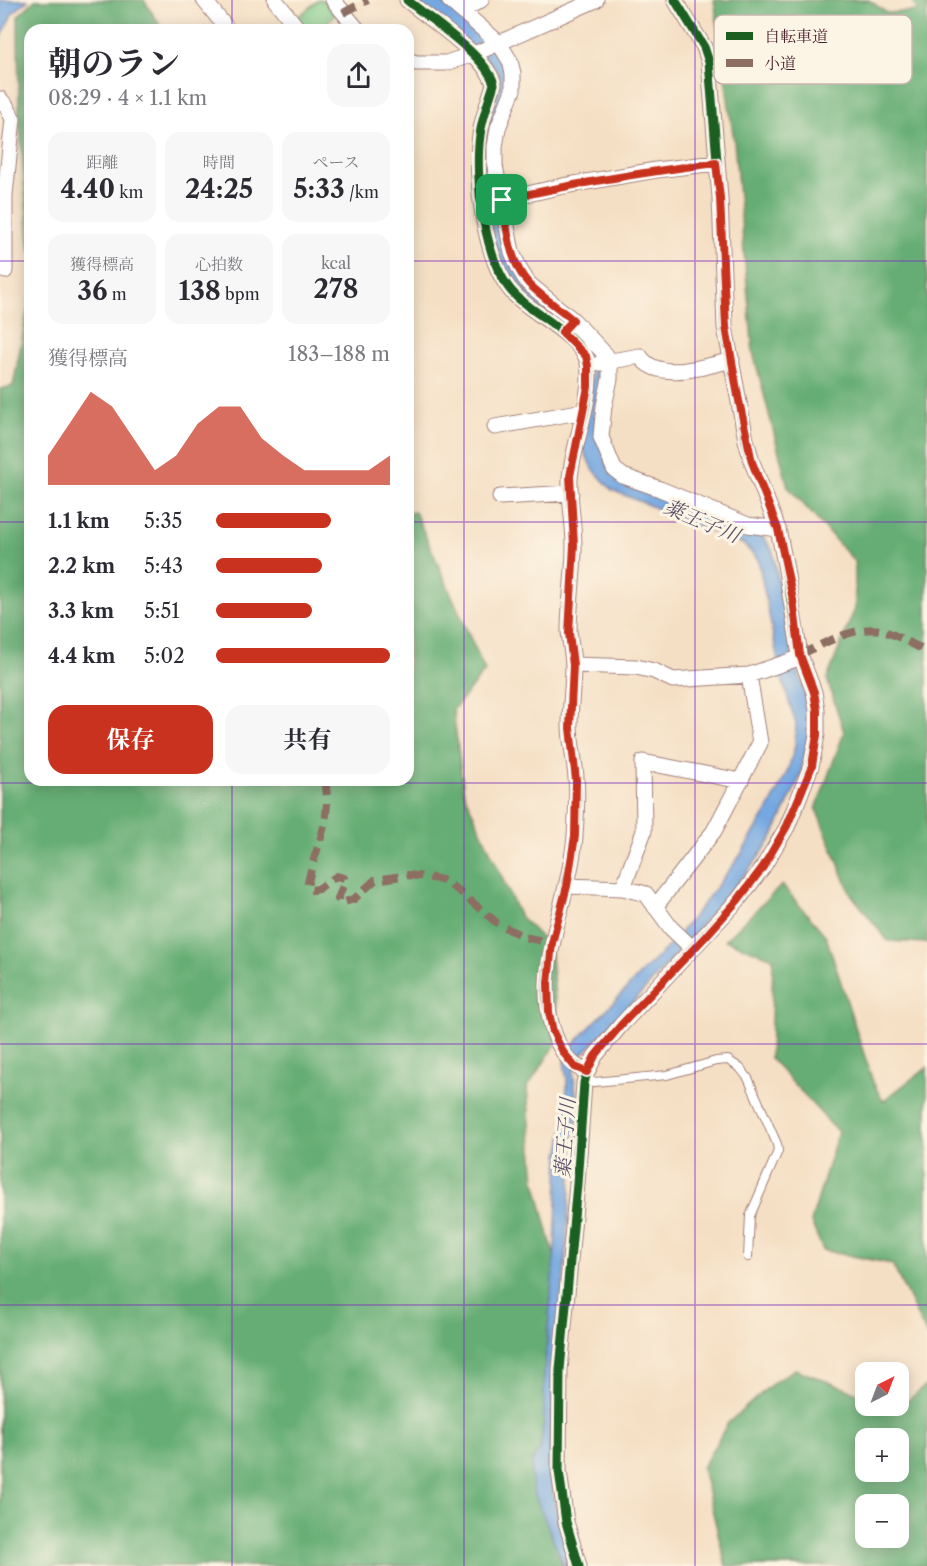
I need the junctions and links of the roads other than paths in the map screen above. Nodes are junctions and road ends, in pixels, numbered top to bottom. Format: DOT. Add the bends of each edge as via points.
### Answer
graph roads {
  1 [pos="204,0"];
  2 [pos="275,0"];
  3 [pos="333,0"];
  4 [pos="407,0"];
  5 [pos="449,0"];
  6 [pos="481,0"];
  7 [pos="596,0"];
  8 [pos="675,0"];
  9 [pos="463,10"];
  10 [pos="223,24"];
  11 [pos="294,24"];
  12 [pos="353,24"];
  13 [pos="499,43"];
  14 [pos="474,54"];
  15 [pos="414,62"];
  16 [pos="0,99"];
  17 [pos="716,163"];
  18 [pos="502,200"];
  19 [pos="482,205"];
  20 [pos="512,252"];
  21 [pos="494,258"];
  22 [pos="5,270"];
  23 [pos="573,320"];
  24 [pos="562,332"];
  25 [pos="732,360"];
  26 [pos="610,361"];
  27 [pos="588,366"];
  28 [pos="584,411"];
  29 [pos="495,427"];
  30 [pos="578,437"];
  31 [pos="601,437"];
  32 [pos="571,493"];
  33 [pos="500,497"];
  34 [pos="778,529"];
  35 [pos="798,657"];
  36 [pos="573,665"];
  37 [pos="749,675"];
  38 [pos="741,781"];
  39 [pos="567,886"];
  40 [pos="623,888"];
  41 [pos="655,907"];
  42 [pos="693,949"];
  43 [pos="582,1074"];
  44 [pos="748,1257"];
  45 [pos="579,1566"];
  1 -- 10 [label="street"];
  2 -- 11 [label="street"];
  3 -- 12 [label="street"];
  4 -- 14 [label="street"];
  5 -- 9 [label="street"];
  6 -- 9 [label="street"];
  7 -- 13 [label="street"];
  8 -- 17 [label="street" via="709,62"];
  9 -- 13 [label="street"];
  13 -- 14 [label="street"];
  13 -- 18 [label="street" via="513,74 513,90 495,147"];
  14 -- 15 [label="street" via="446,63"];
  14 -- 19 [label="street" via="494,84 479,140"];
  16 -- 22 [label="street" via="13,119 5,195"];
  17 -- 18 [label="street" via="563,186"];
  17 -- 25 [label="street" via="726,327"];
  18 -- 19 [label="street"];
  18 -- 20 [label="street"];
  19 -- 21 [label="street"];
  20 -- 21 [label="street"];
  20 -- 23 [label="street" via="528,283"];
  21 -- 24 [label="street" via="516,296"];
  23 -- 24 [label="street"];
  23 -- 26 [label="street"];
  24 -- 27 [label="street" via="586,356"];
  25 -- 26 [label="street" via="677,372 662,370 640,356"];
  25 -- 34 [label="street" via="746,440"];
  26 -- 27 [label="street"];
  26 -- 31 [label="street"];
  27 -- 28 [label="street"];
  28 -- 29 [label="street"];
  28 -- 30 [label="street"];
  30 -- 31 [label="street"];
  30 -- 32 [label="street" via="570,476"];
  31 -- 34 [label="street" via="609,461 623,476 748,525"];
  32 -- 33 [label="street"];
  32 -- 36 [label="street" via="574,545 569,633"];
  34 -- 35 [label="street" via="793,600"];
  35 -- 37 [label="street"];
  35 -- 42 [label="street" via="814,692 817,710 812,766 787,826 763,867"];
  36 -- 37 [label="street" via="636,668 674,680"];
  36 -- 39 [label="street" via="570,728 576,791 575,836"];
  37 -- 38 [label="street" via="760,742"];
  38 -- 40 [label="street" via="643,762 644,831"];
  38 -- 41 [label="street" via="714,831"];
  39 -- 40 [label="street"];
  39 -- 43 [label="street" via="552,943 549,1012 563,1052"];
  40 -- 41 [label="street" via="646,894"];
  41 -- 42 [label="street"];
  42 -- 43 [label="street" via="621,1025"];
  43 -- 44 [label="lane" via="667,1075 728,1060 740,1068 748,1078 778,1151 750,1216"];
  43 -- 45 [label="street" via="577,1184 560,1370 559,1471 566,1522"];
}
